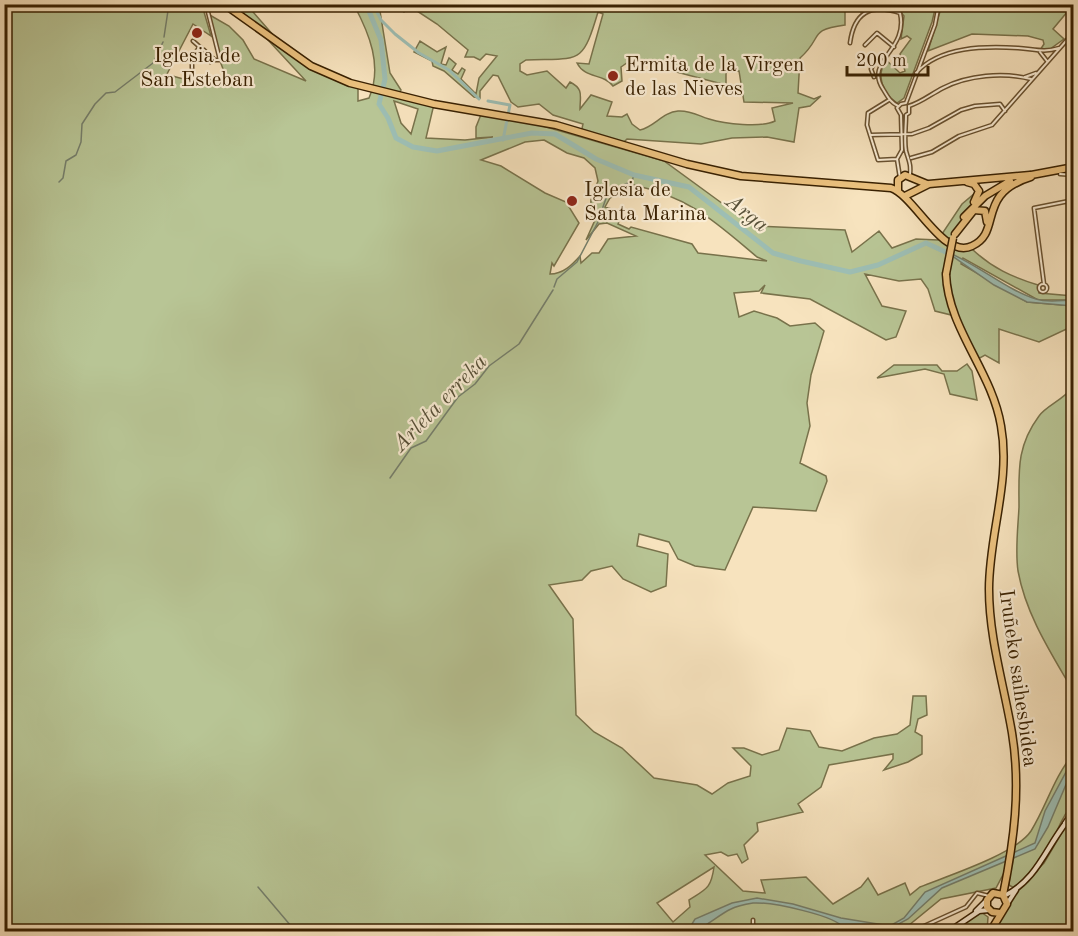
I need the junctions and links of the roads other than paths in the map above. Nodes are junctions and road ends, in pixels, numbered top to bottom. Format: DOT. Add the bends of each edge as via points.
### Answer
graph roads {
  1 [pos="206,4"];
  2 [pos="939,4"];
  3 [pos="227,6"];
  4 [pos="1074,32"];
  5 [pos="193,41"];
  6 [pos="850,43"];
  7 [pos="865,45"];
  8 [pos="894,47"];
  9 [pos="1059,48"];
  10 [pos="202,49"];
  11 [pos="1040,52"];
  12 [pos="923,55"];
  13 [pos="886,57"];
  14 [pos="220,60"];
  15 [pos="210,62"];
  16 [pos="930,62"];
  17 [pos="1047,62"];
  18 [pos="216,65"];
  19 [pos="192,68"];
  20 [pos="1039,72"];
  21 [pos="915,73"];
  22 [pos="874,77"];
  23 [pos="1022,77"];
  24 [pos="1032,79"];
  25 [pos="1028,85"];
  26 [pos="889,100"];
  27 [pos="1013,102"];
  28 [pos="1000,104"];
  29 [pos="908,105"];
  30 [pos="898,106"];
  31 [pos="1005,111"];
  32 [pos="904,115"];
  33 [pos="904,134"];
  34 [pos="870,135"];
  35 [pos="1074,143"];
  36 [pos="900,154"];
  37 [pos="909,156"];
  38 [pos="897,159"];
  39 [pos="1074,159"];
  40 [pos="1073,170"];
  41 [pos="910,176"];
  42 [pos="1031,176"];
  43 [pos="954,182"];
  44 [pos="898,184"];
  45 [pos="915,188"];
  46 [pos="905,196"];
  47 [pos="1074,200"];
  48 [pos="921,215"];
  49 [pos="964,217"];
  50 [pos="954,236"];
  51 [pos="958,247"];
  52 [pos="1044,284"];
  53 [pos="1074,808"];
  54 [pos="1074,813"];
  55 [pos="1064,823"];
  56 [pos="1008,868"];
  57 [pos="1006,881"];
  58 [pos="1015,888"];
  59 [pos="990,896"];
  60 [pos="1003,896"];
  61 [pos="1006,904"];
  62 [pos="991,912"];
  63 [pos="1000,913"];
  64 [pos="974,914"];
  65 [pos="753,920"];
  66 [pos="920,927"];
  67 [pos="957,929"];
  68 [pos="991,929"];
  69 [pos="753,932"];
  70 [pos="911,932"];
  71 [pos="923,932"];
  72 [pos="948,932"];
  1 -- 14 [label="street"];
  2 -- 12 [label="street"];
  3 -- 44 [label="highway" via="310,66 334,78 370,88 556,125 741,176"];
  4 -- 9 [label="street"];
  5 -- 10 [label="street"];
  6 -- 8 [label="street" via="856,20 880,9 901,15"];
  7 -- 8 [label="street" via="877,33"];
  8 -- 13 [label="street"];
  9 -- 11 [label="street"];
  9 -- 17 [label="street"];
  10 -- 14 [label="street"];
  10 -- 15 [label="street"];
  10 -- 19 [label="street" via="193,56"];
  11 -- 16 [label="street" via="982,47"];
  11 -- 17 [label="street"];
  12 -- 16 [label="street"];
  12 -- 21 [label="street"];
  13 -- 22 [label="street" via="878,57 871,69"];
  13 -- 26 [label="street" via="877,74"];
  14 -- 18 [label="street"];
  16 -- 21 [label="street"];
  17 -- 20 [label="street"];
  20 -- 23 [label="street"];
  20 -- 24 [label="street"];
  21 -- 29 [label="street"];
  23 -- 24 [label="street"];
  23 -- 25 [label="street"];
  23 -- 29 [label="street" via="966,79"];
  24 -- 25 [label="street"];
  25 -- 27 [label="street"];
  26 -- 30 [label="street"];
  26 -- 34 [label="street" via="868,113"];
  27 -- 28 [label="street"];
  27 -- 31 [label="street"];
  28 -- 31 [label="street"];
  28 -- 33 [label="street" via="961,110 921,132"];
  29 -- 30 [label="street"];
  29 -- 32 [label="street" via="910,111"];
  30 -- 32 [label="street" via="898,113"];
  31 -- 37 [label="street" via="988,127 965,133 932,152"];
  32 -- 33 [label="street"];
  33 -- 34 [label="street"];
  33 -- 36 [label="street"];
  33 -- 37 [label="street"];
  34 -- 38 [label="street" via="878,160"];
  35 -- 39 [label="street" via="1069,150"];
  36 -- 37 [label="street"];
  36 -- 38 [label="street"];
  37 -- 41 [label="street"];
  38 -- 44 [label="street"];
  40 -- 42 [label="highway"];
  40 -- 42 [label="highway"];
  41 -- 44 [label="highway"];
  41 -- 45 [label="highway"];
  42 -- 43 [label="highway"];
  42 -- 49 [label="highway" via="1018,178 985,196"];
  42 -- 51 [label="highway" via="1010,185 998,196 981,240 968,248"];
  43 -- 45 [label="highway"];
  43 -- 49 [label="highway, Iruñeko saihesbidea" via="969,182 979,190"];
  44 -- 46 [label="highway"];
  45 -- 46 [label="highway"];
  45 -- 48 [label="highway"];
  46 -- 48 [label="highway"];
  47 -- 52 [label="street" via="1036,206 1033,211"];
  48 -- 51 [label="highway" via="944,240"];
  49 -- 50 [label="highway, Iruñeko saihesbidea"];
  50 -- 51 [label="highway" via="974,210 985,211 988,221 982,236 972,245"];
  50 -- 56 [label="highway, Iruñeko saihesbidea, bridge" via="946,274 952,309 992,391 1003,438 1003,482 990,557 989,590 994,648 1015,753 1014,836"];
  53 -- 55 [label="street"];
  54 -- 55 [label="main road"];
  55 -- 58 [label="main road" via="1042,862"];
  56 -- 57 [label="highway, Iruñeko saihesbidea"];
  56 -- 59 [label="highway, Iruñeko saihesbidea"];
  57 -- 58 [label="main road" via="1008,887"];
  57 -- 60 [label="highway, Iruñeko saihesbidea"];
  58 -- 60 [label="main road"];
  58 -- 61 [label="main road"];
  59 -- 60 [label="highway"];
  59 -- 62 [label="highway"];
  59 -- 64 [label="main road"];
  59 -- 66 [label="street" via="977,893 966,907"];
  60 -- 61 [label="highway"];
  61 -- 63 [label="highway"];
  62 -- 63 [label="highway"];
  62 -- 64 [label="main road" via="981,910"];
  62 -- 68 [label="highway"];
  63 -- 68 [label="highway"];
  64 -- 67 [label="main road"];
  65 -- 69 [label="street"];
  66 -- 70 [label="street"];
  66 -- 71 [label="street"];
  67 -- 72 [label="main road"];
}
